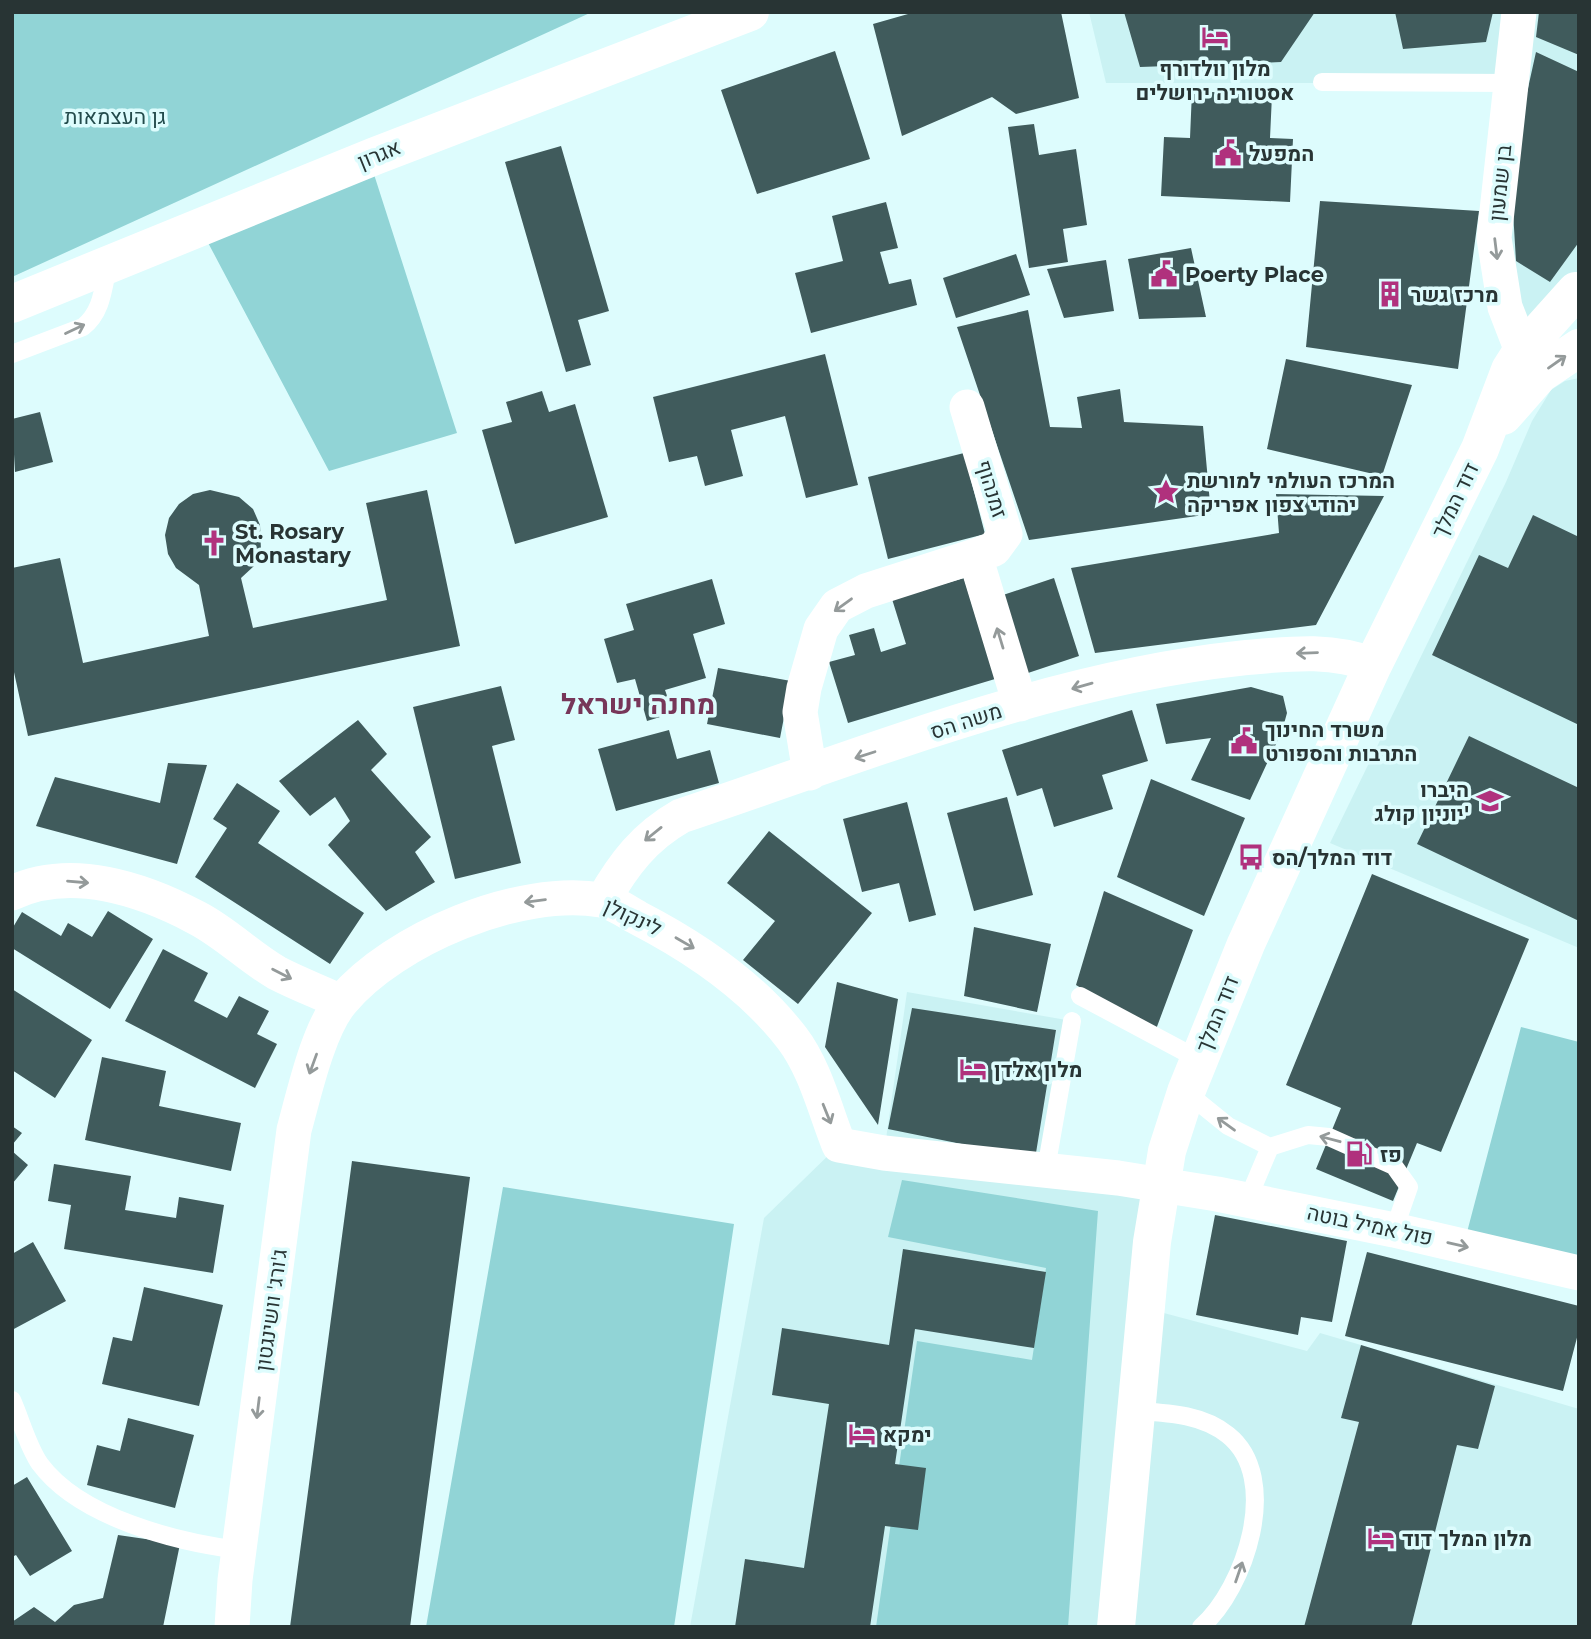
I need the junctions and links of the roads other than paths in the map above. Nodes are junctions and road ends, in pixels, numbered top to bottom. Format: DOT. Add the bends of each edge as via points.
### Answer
graph roads {
  1 [pos="750,12"];
  2 [pos="1520,12"];
  3 [pos="686,22"];
  4 [pos="1322,82"];
  5 [pos="1510,83"];
  6 [pos="109,264"];
  7 [pos="1578,294"];
  8 [pos="12,304"];
  9 [pos="1579,348"];
  10 [pos="1522,351"];
  11 [pos="12,354"];
  12 [pos="967,407"];
  13 [pos="1480,449"];
  14 [pos="975,556"];
  15 [pos="1373,665"];
  16 [pos="1020,704"];
  17 [pos="810,773"];
  18 [pos="12,893"];
  19 [pos="603,900"];
  20 [pos="1080,996"];
  21 [pos="341,1002"];
  22 [pos="1072,1021"];
  23 [pos="1192,1076"];
  24 [pos="1270,1147"];
  25 [pos="1045,1169"];
  26 [pos="1161,1184"];
  27 [pos="1248,1199"];
  28 [pos="1394,1230"];
  29 [pos="1579,1273"];
  30 [pos="12,1400"];
  31 [pos="1136,1411"];
  32 [pos="239,1550"];
  33 [pos="232,1627"];
  34 [pos="1116,1627"];
  35 [pos="1201,1627"];
  1 -- 3 [label="street, אגרון"];
  2 -- 5 [label="street, בן שמעון"];
  3 -- 6 [label="street, אגרון" via="388,151"];
  4 -- 5 [label="lane"];
  5 -- 10 [label="street, בן שמעון, one-way" via="1494,239 1504,307"];
  6 -- 8 [label="street, אגרון"];
  11 -- 6 [label="lane, one-way" via="91,320"];
  7 -- 10 [label="street, דוד המלך"];
  13 -- 9 [label="street, דוד המלך, one-way" via="1540,374"];
  10 -- 13 [label="street, דוד המלך" via="1500,393"];
  12 -- 14 [label="street, זמנהוף" via="1005,534 994,549"];
  13 -- 15 [label="street, דוד המלך"];
  16 -- 14 [label="street, one-way"];
  14 -- 17 [label="street, one-way" via="866,591 837,606 821,629 800,712"];
  15 -- 16 [label="street, משה הס, one-way" via="1322,653 1199,663 1090,683"];
  15 -- 23 [label="street, דוד המלך" via="1246,944"];
  16 -- 17 [label="street, משה הס, one-way"];
  17 -- 19 [label="street, משה הס, one-way" via="681,816 659,828 638,847"];
  18 -- 21 [label="street, one-way" via="34,883 74,880 133,890 198,919 276,972"];
  19 -- 21 [label="street, לינקולן, one-way" via="561,897 515,903 463,920 414,945"];
  19 -- 25 [label="street, לינקולן, one-way" via="692,946 754,998 793,1039 839,1145"];
  20 -- 23 [label="lane"];
  21 -- 32 [label="street, ג'ורג' וושינגטון, one-way" via="312,1062 294,1130"];
  22 -- 25 [label="lane"];
  24 -- 23 [label="lane, one-way" via="1228,1126"];
  23 -- 26 [label="street, דוד המלך"];
  24 -- 27 [label="lane"];
  28 -- 24 [label="lane, one-way" via="1409,1186 1394,1166 1329,1137 1308,1135"];
  25 -- 26 [label="street, לינקולן"];
  26 -- 27 [label="street, פול אמיל בוטה"];
  26 -- 31 [label="street, דוד המלך"];
  27 -- 28 [label="street, פול אמיל בוטה"];
  28 -- 29 [label="street, פול אמיל בוטה, one-way"];
  30 -- 32 [label="lane" via="40,1464 68,1490 108,1515 194,1545"];
  31 -- 34 [label="street, דוד המלך"];
  35 -- 31 [label="lane, one-way" via="1220,1609 1241,1567 1256,1500 1251,1474 1243,1452 1210,1423"];
  32 -- 33 [label="street, ג'ורג' וושינגטון"];
}
